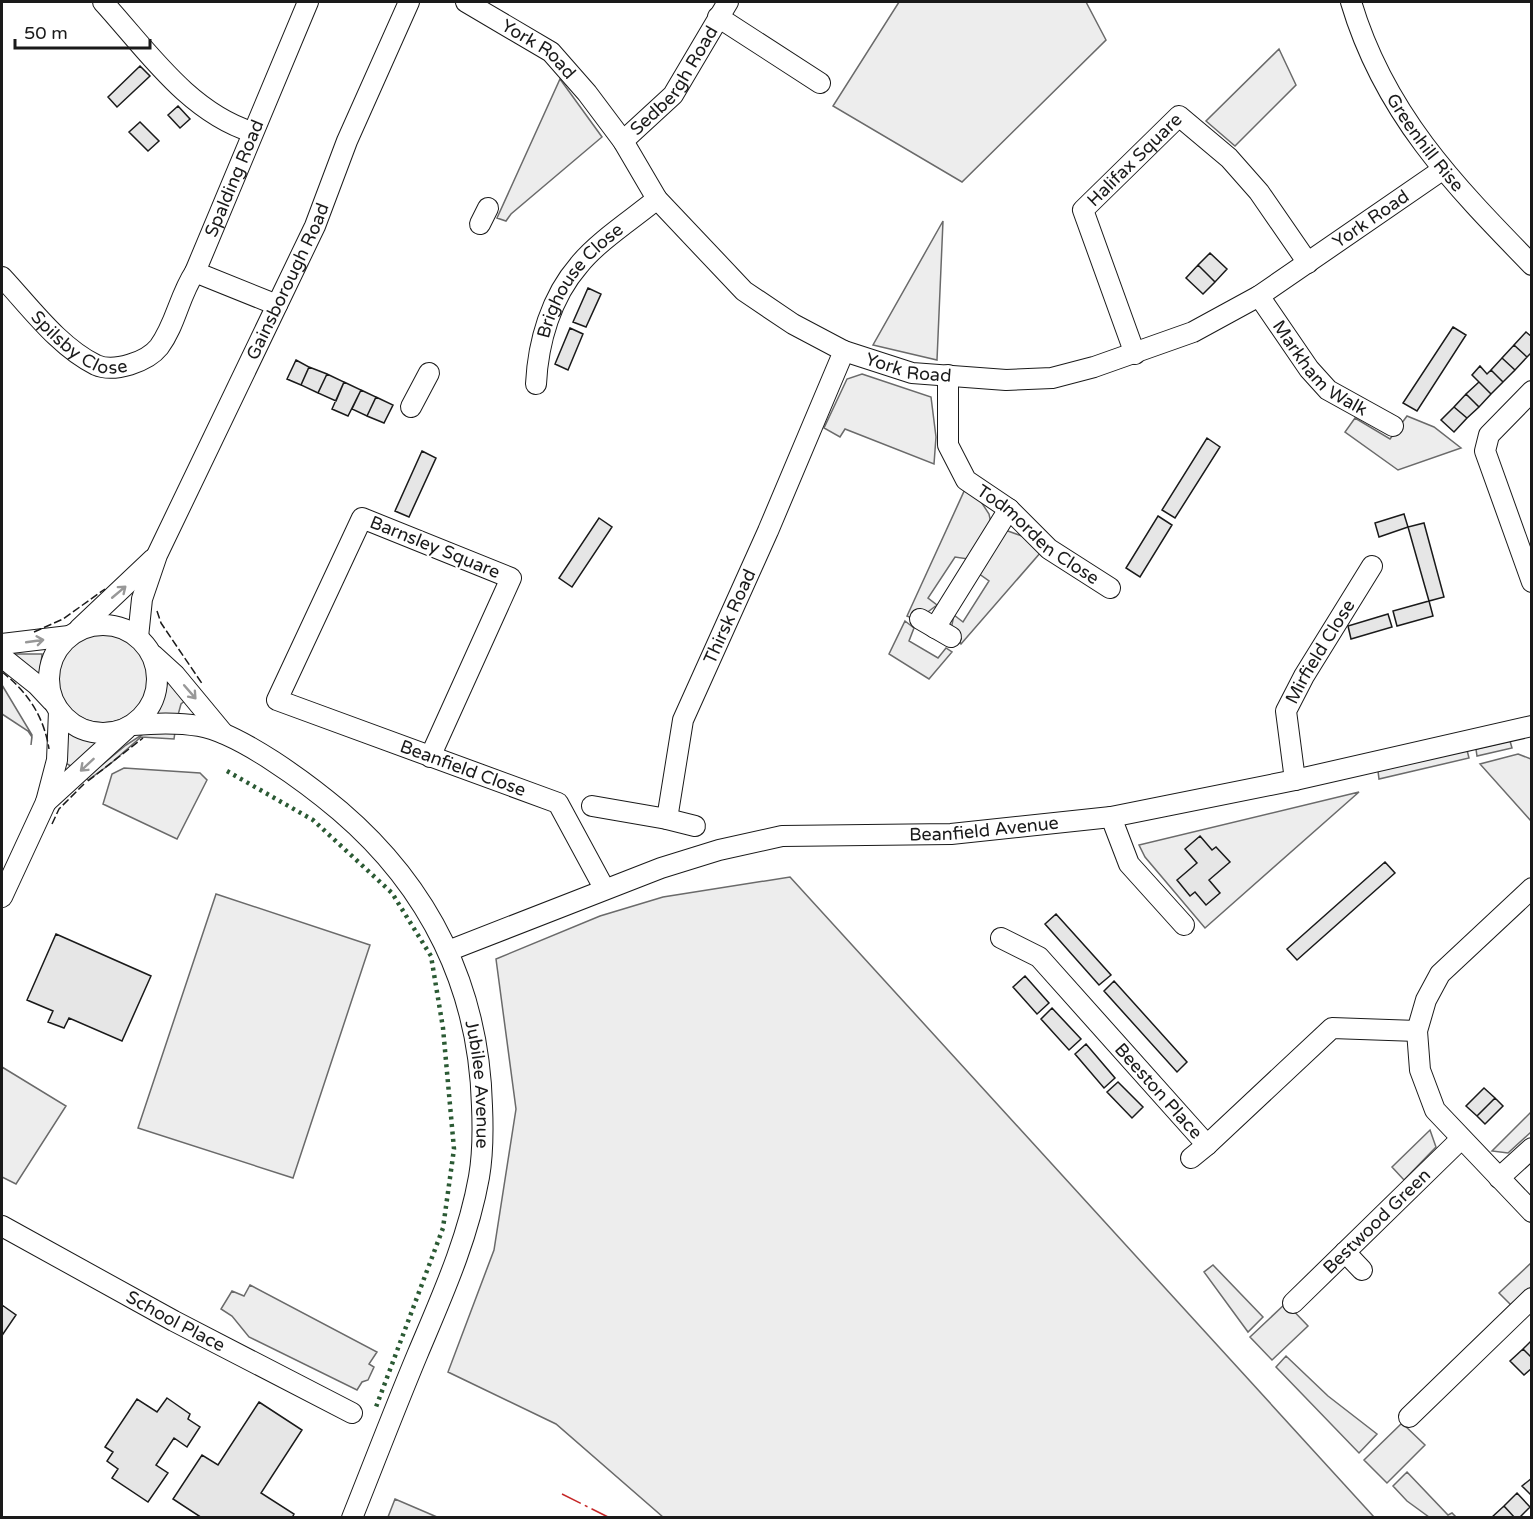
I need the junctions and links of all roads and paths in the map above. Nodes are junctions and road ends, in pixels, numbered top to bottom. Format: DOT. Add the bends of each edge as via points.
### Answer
graph roads {
  1 [pos="103,2"];
  2 [pos="308,2"];
  3 [pos="409,2"];
  4 [pos="466,2"];
  5 [pos="1351,2"];
  6 [pos="723,9"];
  7 [pos="820,83"];
  8 [pos="252,132"];
  9 [pos="623,141"];
  10 [pos="1442,170"];
  11 [pos="657,199"];
  12 [pos="1308,263"];
  13 [pos="1532,265"];
  14 [pos="195,272"];
  15 [pos="2,277"];
  16 [pos="1259,296"];
  17 [pos="277,305"];
  18 [pos="844,351"];
  19 [pos="1136,354"];
  20 [pos="429,373"];
  21 [pos="948,375"];
  22 [pos="536,384"];
  23 [pos="1532,391"];
  24 [pos="411,407"];
  25 [pos="1393,426"];
  26 [pos="1009,509"];
  27 [pos="158,555"];
  28 [pos="1372,566"];
  29 [pos="1532,582"];
  30 [pos="1110,588"];
  31 [pos="935,628"];
  32 [pos="74,633"];
  33 [pos="138,637"];
  34 [pos="2,644"];
  35 [pos="153,655"];
  36 [pos="2,657"];
  37 [pos="277,700"];
  38 [pos="57,709"];
  39 [pos="130,726"];
  40 [pos="1532,726"];
  41 [pos="222,733"];
  42 [pos="430,757"];
  43 [pos="1295,780"];
  44 [pos="46,802"];
  45 [pos="592,806"];
  46 [pos="1111,817"];
  47 [pos="667,819"];
  48 [pos="696,826"];
  49 [pos="604,888"];
  50 [pos="1532,888"];
  51 [pos="2,897"];
  52 [pos="1184,925"];
  53 [pos="1001,938"];
  54 [pos="448,951"];
  55 [pos="1417,1031"];
  56 [pos="1461,1139"];
  57 [pos="1207,1145"];
  58 [pos="1532,1148"];
  59 [pos="1191,1158"];
  60 [pos="1499,1178"];
  61 [pos="1532,1212"];
  62 [pos="2,1226"];
  63 [pos="1346,1252"];
  64 [pos="1362,1270"];
  65 [pos="1532,1298"];
  66 [pos="1293,1303"];
  67 [pos="352,1413"];
  68 [pos="1409,1417"];
  69 [pos="352,1518"];
  1 -- 8 [label="street" via="205,110 223,122"];
  2 -- 8 [label="street, Spalding Road"];
  3 -- 17 [label="street, Gainsborough Road" via="347,141 315,226"];
  4 -- 9 [label="street, York Road" via="551,52"];
  5 -- 10 [label="street, Greenhill Rise" via="1359,30 1387,91"];
  6 -- 7 [label="street, Sedbergh Road"];
  6 -- 9 [label="street, Sedbergh Road" via="673,95"];
  8 -- 14 [label="street, Spalding Road"];
  9 -- 11 [label="street, York Road"];
  10 -- 12 [label="street, York Road"];
  10 -- 13 [label="street, Greenhill Rise"];
  11 -- 18 [label="street, York Road" via="744,291 793,324"];
  11 -- 22 [label="street, Brighouse Close" via="580,263 559,294 537,353"];
  12 -- 16 [label="street, York Road"];
  12 -- 19 [label="street, Halifax Square" via="1259,192 1229,158 1179,116 1083,210"];
  14 -- 15 [label="street, Spilsby Close" via="174,323 157,349 134,366 98,366 68,346"];
  14 -- 17 [label="street"];
  16 -- 19 [label="street, York Road" via="1193,332"];
  16 -- 25 [label="street, Markham Walk" via="1328,390"];
  17 -- 27 [label="street, Gainsborough Road"];
  18 -- 21 [label="street, York Road" via="912,373"];
  18 -- 47 [label="street, Thirsk Road" via="683,720"];
  19 -- 21 [label="street, York Road" via="1052,378 1006,380"];
  20 -- 24 [label="street"];
  21 -- 26 [label="street, Todmorden Close" via="948,445 966,480"];
  23 -- 29 [label="street" via="1489,435 1485,452"];
  26 -- 30 [label="street, Todmorden Close" via="1049,549"];
  26 -- 31 [label="street"];
  32 -- 27 [label="street, Gainsborough Road, one-way"];
  27 -- 33 [label="street, Gainsborough Road" via="142,599"];
  28 -- 43 [label="street, Mirfield Close" via="1286,711"];
  32 -- 33 [label="street" via="104,624 120,626"];
  34 -- 32 [label="street, one-way"];
  32 -- 38 [label="street" via="52,658 48,674"];
  33 -- 35 [label="street"];
  35 -- 39 [label="street" via="157,670 155,693 145,714"];
  35 -- 41 [label="street, Jubilee Avenue, one-way" via="175,675"];
  36 -- 38 [label="street" via="37,685"];
  37 -- 42 [label="street, Beanfield Close"];
  37 -- 42 [label="street, Barnsley Square" via="362,518 512,578"];
  38 -- 39 [label="street" via="73,724 90,732 109,733"];
  38 -- 44 [label="street" via="57,760"];
  39 -- 41 [label="street, Jubilee Avenue" via="191,725"];
  39 -- 44 [label="street, one-way"];
  40 -- 43 [label="street, Beanfield Avenue"];
  41 -- 54 [label="street, Jubilee Avenue" via="313,788 366,833 404,875"];
  42 -- 49 [label="street, Beanfield Close" via="558,803"];
  43 -- 46 [label="street, Beanfield Avenue"];
  44 -- 51 [label="street"];
  45 -- 47 [label="street"];
  46 -- 49 [label="street, Beanfield Avenue" via="951,834 782,836 719,850"];
  46 -- 52 [label="street" via="1129,864"];
  47 -- 48 [label="street"];
  49 -- 54 [label="street, Beanfield Avenue"];
  50 -- 55 [label="street" via="1440,974 1426,1000"];
  53 -- 57 [label="street, Beeston Place" via="1039,957"];
  54 -- 69 [label="street, Jubilee Avenue" via="477,1045 483,1125 480,1176 449,1280"];
  55 -- 56 [label="street" via="1420,1070 1435,1110"];
  55 -- 57 [label="street, Beeston Place" via="1332,1028"];
  56 -- 60 [label="street"];
  56 -- 63 [label="street, Bestwood Green"];
  57 -- 59 [label="street"];
  58 -- 60 [label="street"];
  60 -- 61 [label="street"];
  62 -- 67 [label="street, School Place"];
  63 -- 64 [label="street"];
  63 -- 66 [label="street, Bestwood Green"];
  65 -- 68 [label="street"];
}
